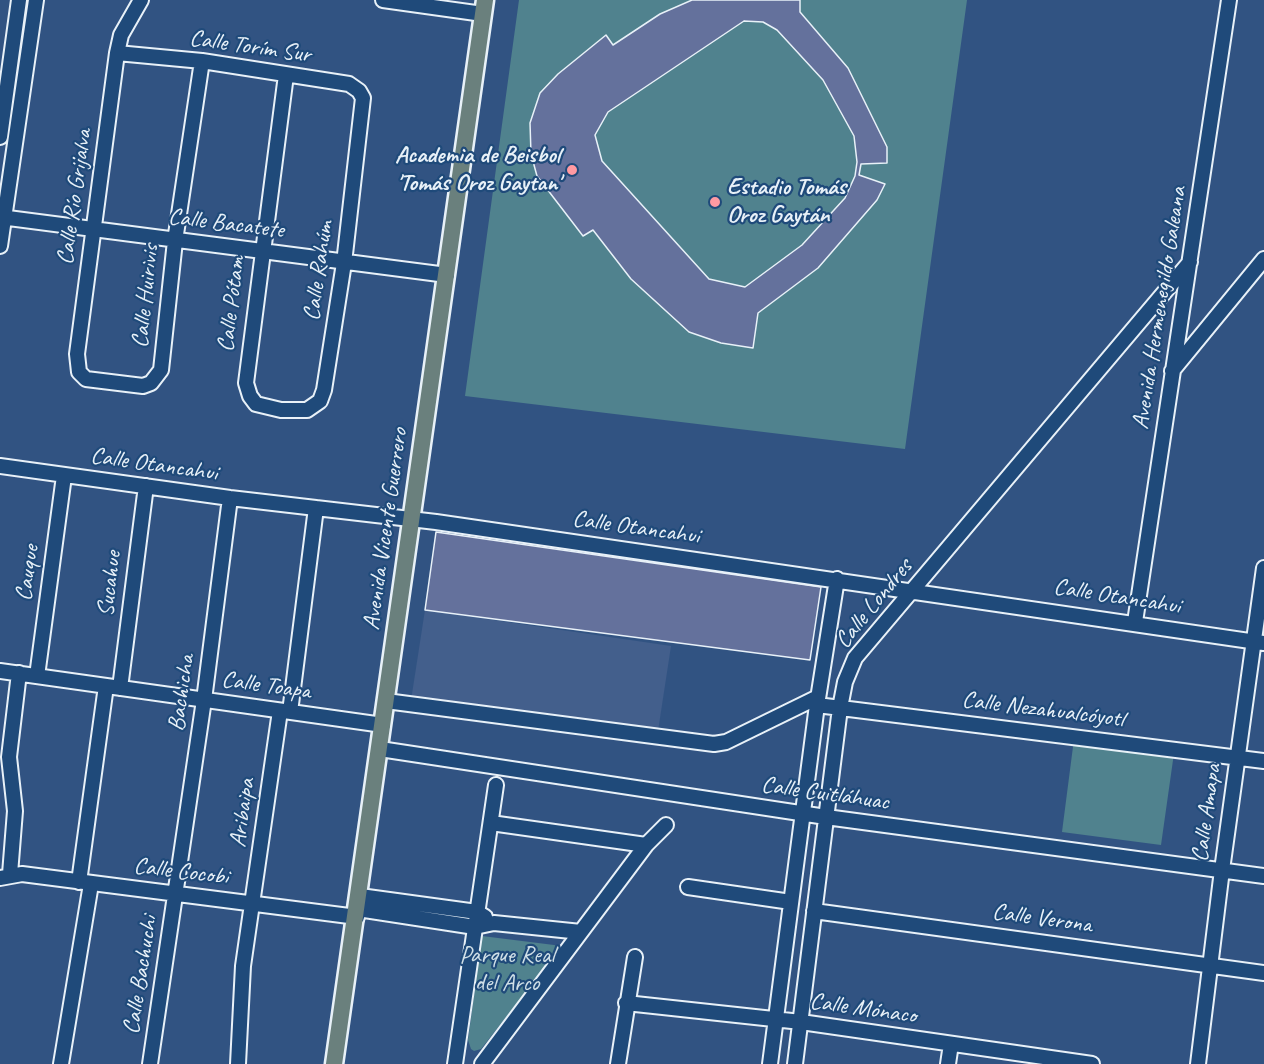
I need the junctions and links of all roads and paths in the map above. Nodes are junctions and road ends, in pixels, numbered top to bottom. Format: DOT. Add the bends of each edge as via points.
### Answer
graph roads {
  1 [pos="19,0"];
  2 [pos="36,0"];
  3 [pos="141,0"];
  4 [pos="383,0"];
  5 [pos="1229,0"];
  6 [pos="484,7"];
  7 [pos="117,53"];
  8 [pos="202,61"];
  9 [pos="286,75"];
  10 [pos="364,104"];
  11 [pos="0,137"];
  12 [pos="2,217"];
  13 [pos="93,228"];
  14 [pos="175,241"];
  15 [pos="0,246"];
  16 [pos="261,251"];
  17 [pos="1190,262"];
  18 [pos="344,263"];
  19 [pos="1262,265"];
  20 [pos="447,275"];
  21 [pos="1172,371"];
  22 [pos="109,384"];
  23 [pos="281,410"];
  24 [pos="0,466"];
  25 [pos="64,476"];
  26 [pos="146,486"];
  27 [pos="230,498"];
  28 [pos="316,508"];
  29 [pos="412,519"];
  30 [pos="1264,568"];
  31 [pos="837,579"];
  32 [pos="912,590"];
  33 [pos="1135,622"];
  34 [pos="1258,642"];
  35 [pos="0,671"];
  36 [pos="18,673"];
  37 [pos="37,676"];
  38 [pos="113,688"];
  39 [pos="204,700"];
  40 [pos="386,701"];
  41 [pos="817,701"];
  42 [pos="840,708"];
  43 [pos="285,712"];
  44 [pos="383,725"];
  45 [pos="381,749"];
  46 [pos="1237,757"];
  47 [pos="1264,761"];
  48 [pos="496,784"];
  49 [pos="802,814"];
  50 [pos="826,817"];
  51 [pos="491,823"];
  52 [pos="666,825"];
  53 [pos="646,845"];
  54 [pos="1222,870"];
  55 [pos="1264,876"];
  56 [pos="3,878"];
  57 [pos="85,883"];
  58 [pos="688,886"];
  59 [pos="176,893"];
  60 [pos="791,902"];
  61 [pos="253,904"];
  62 [pos="359,908"];
  63 [pos="814,911"];
  64 [pos="477,912"];
  65 [pos="494,923"];
  66 [pos="475,927"];
  67 [pos="581,932"];
  68 [pos="635,957"];
  69 [pos="1209,965"];
  70 [pos="1264,973"];
  71 [pos="626,1003"];
  72 [pos="776,1019"];
  73 [pos="801,1022"];
  74 [pos="951,1044"];
  75 [pos="1051,1061"];
  76 [pos="61,1064"];
  77 [pos="150,1064"];
  78 [pos="238,1064"];
  79 [pos="334,1064"];
  80 [pos="455,1064"];
  81 [pos="482,1064"];
  82 [pos="618,1064"];
  83 [pos="770,1064"];
  84 [pos="795,1064"];
  85 [pos="948,1064"];
  86 [pos="1092,1064"];
  87 [pos="1198,1064"];
  1 -- 11 [label="street"];
  2 -- 12 [label="street"];
  3 -- 7 [label="street, Calle Río Grijalva" via="121,35"];
  4 -- 6 [label="street"];
  5 -- 17 [label="street, Avenida Hermenegildo Galeana"];
  6 -- 20 [label="main road, Avenida Vicente Guerrero"];
  7 -- 8 [label="street, Calle Torím Sur"];
  7 -- 13 [label="street, Calle Río Grijalva"];
  8 -- 9 [label="street, Calle Torím Sur"];
  8 -- 14 [label="street, Calle Huirivis"];
  9 -- 10 [label="street, Calle Torím Sur" via="349,84 359,91"];
  9 -- 16 [label="street, Calle Pótam"];
  10 -- 18 [label="street, Calle Rahúm"];
  12 -- 13 [label="street, Calle Bacatete"];
  12 -- 15 [label="street"];
  13 -- 14 [label="street, Calle Bacatete"];
  13 -- 22 [label="street, Calle Río Grijalva" via="77,364 82,377"];
  14 -- 16 [label="street, Calle Bacatete"];
  14 -- 22 [label="street, Calle Huirivis" via="161,369 151,383 143,386"];
  16 -- 18 [label="street, Calle Bacatete"];
  16 -- 23 [label="street, Calle Pótam" via="246,389 256,404"];
  17 -- 21 [label="street, Avenida Hermenegildo Galeana"];
  17 -- 32 [label="street, Calle Londres"];
  18 -- 20 [label="street, Calle Bacatete"];
  18 -- 23 [label="street, Calle Rahúm" via="322,396 307,410"];
  19 -- 21 [label="street"];
  20 -- 29 [label="main road, Avenida Vicente Guerrero"];
  21 -- 33 [label="street, Avenida Hermenegildo Galeana"];
  24 -- 25 [label="street, Calle Otancahui"];
  25 -- 26 [label="street, Calle Otancahui"];
  25 -- 37 [label="street, Cauque"];
  26 -- 27 [label="street, Calle Otancahui"];
  26 -- 38 [label="street, Sucahue"];
  27 -- 28 [label="street, Calle Otancahui"];
  27 -- 39 [label="street, Bachicha"];
  28 -- 29 [label="street, Calle Otancahui"];
  28 -- 43 [label="street, Aribaipa"];
  29 -- 31 [label="street, Calle Otancahui"];
  29 -- 40 [label="main road, Avenida Vicente Guerrero"];
  30 -- 34 [label="street, Calle Amapa"];
  31 -- 32 [label="street, Calle Otancahui"];
  31 -- 41 [label="street, Calle Londres"];
  32 -- 33 [label="street, Calle Otancahui"];
  32 -- 42 [label="street, Calle Londres" via="855,658"];
  33 -- 34 [label="street, Calle Otancahui"];
  34 -- 46 [label="street, Calle Amapa"];
  35 -- 36 [label="street, Calle Toapa"];
  36 -- 37 [label="street, Calle Toapa"];
  36 -- 56 [label="street" via="9,758 15,811"];
  37 -- 38 [label="street, Calle Toapa"];
  38 -- 39 [label="street, Calle Toapa"];
  38 -- 57 [label="street, Sucahue"];
  39 -- 43 [label="street, Calle Toapa"];
  39 -- 59 [label="street, Bachicha"];
  40 -- 41 [label="street" via="714,744"];
  40 -- 44 [label="main road, Avenida Vicente Guerrero"];
  41 -- 42 [label="street, Calle Nezahualcóyotl"];
  41 -- 49 [label="street, Calle Londres"];
  42 -- 46 [label="street, Calle Nezahualcóyotl"];
  42 -- 50 [label="street, Calle Londres"];
  43 -- 44 [label="street, Calle Toapa"];
  43 -- 61 [label="street, Aribaipa"];
  44 -- 45 [label="main road, Avenida Vicente Guerrero"];
  45 -- 49 [label="street, Calle Cuitláhuac"];
  45 -- 62 [label="main road, Avenida Vicente Guerrero"];
  46 -- 47 [label="street, Calle Nezahualcóyotl"];
  46 -- 54 [label="street, Calle Amapa"];
  48 -- 51 [label="street"];
  49 -- 50 [label="street, Calle Cuitláhuac"];
  49 -- 60 [label="street, Calle Londres"];
  50 -- 54 [label="street, Calle Cuitláhuac"];
  50 -- 63 [label="street, Calle Londres"];
  51 -- 53 [label="street"];
  51 -- 64 [label="street"];
  52 -- 53 [label="street"];
  53 -- 67 [label="street"];
  54 -- 55 [label="street, Calle Cuitláhuac"];
  54 -- 69 [label="street, Calle Amapa"];
  56 -- 57 [label="street, Calle Cocobi"];
  57 -- 59 [label="street, Calle Cocobi"];
  57 -- 76 [label="street, Sucahue"];
  58 -- 60 [label="street"];
  59 -- 61 [label="street, Calle Cocobi"];
  59 -- 77 [label="street, Calle Bachuchi"];
  60 -- 72 [label="street, Calle Londres"];
  61 -- 62 [label="street, Calle Cocobi"];
  61 -- 78 [label="street, Aribaipa" via="243,966"];
  62 -- 64 [label="street"];
  62 -- 66 [label="street"];
  62 -- 79 [label="main road, Avenida Vicente Guerrero"];
  63 -- 69 [label="street, Calle Verona"];
  63 -- 73 [label="street, Calle Londres"];
  64 -- 65 [label="street"];
  64 -- 66 [label="street"];
  65 -- 66 [label="street"];
  65 -- 67 [label="street"];
  66 -- 80 [label="street"];
  67 -- 81 [label="street"];
  68 -- 71 [label="street"];
  69 -- 70 [label="street, Calle Verona"];
  69 -- 87 [label="street, Calle Amapa"];
  71 -- 72 [label="street, Calle Mónaco"];
  71 -- 82 [label="street"];
  72 -- 73 [label="street, Calle Mónaco"];
  72 -- 83 [label="street, Calle Londres"];
  73 -- 74 [label="street, Calle Mónaco"];
  73 -- 84 [label="street, Calle Londres"];
  74 -- 75 [label="street, Calle Mónaco"];
  74 -- 85 [label="street"];
  75 -- 86 [label="street, Calle Mónaco"];
}
